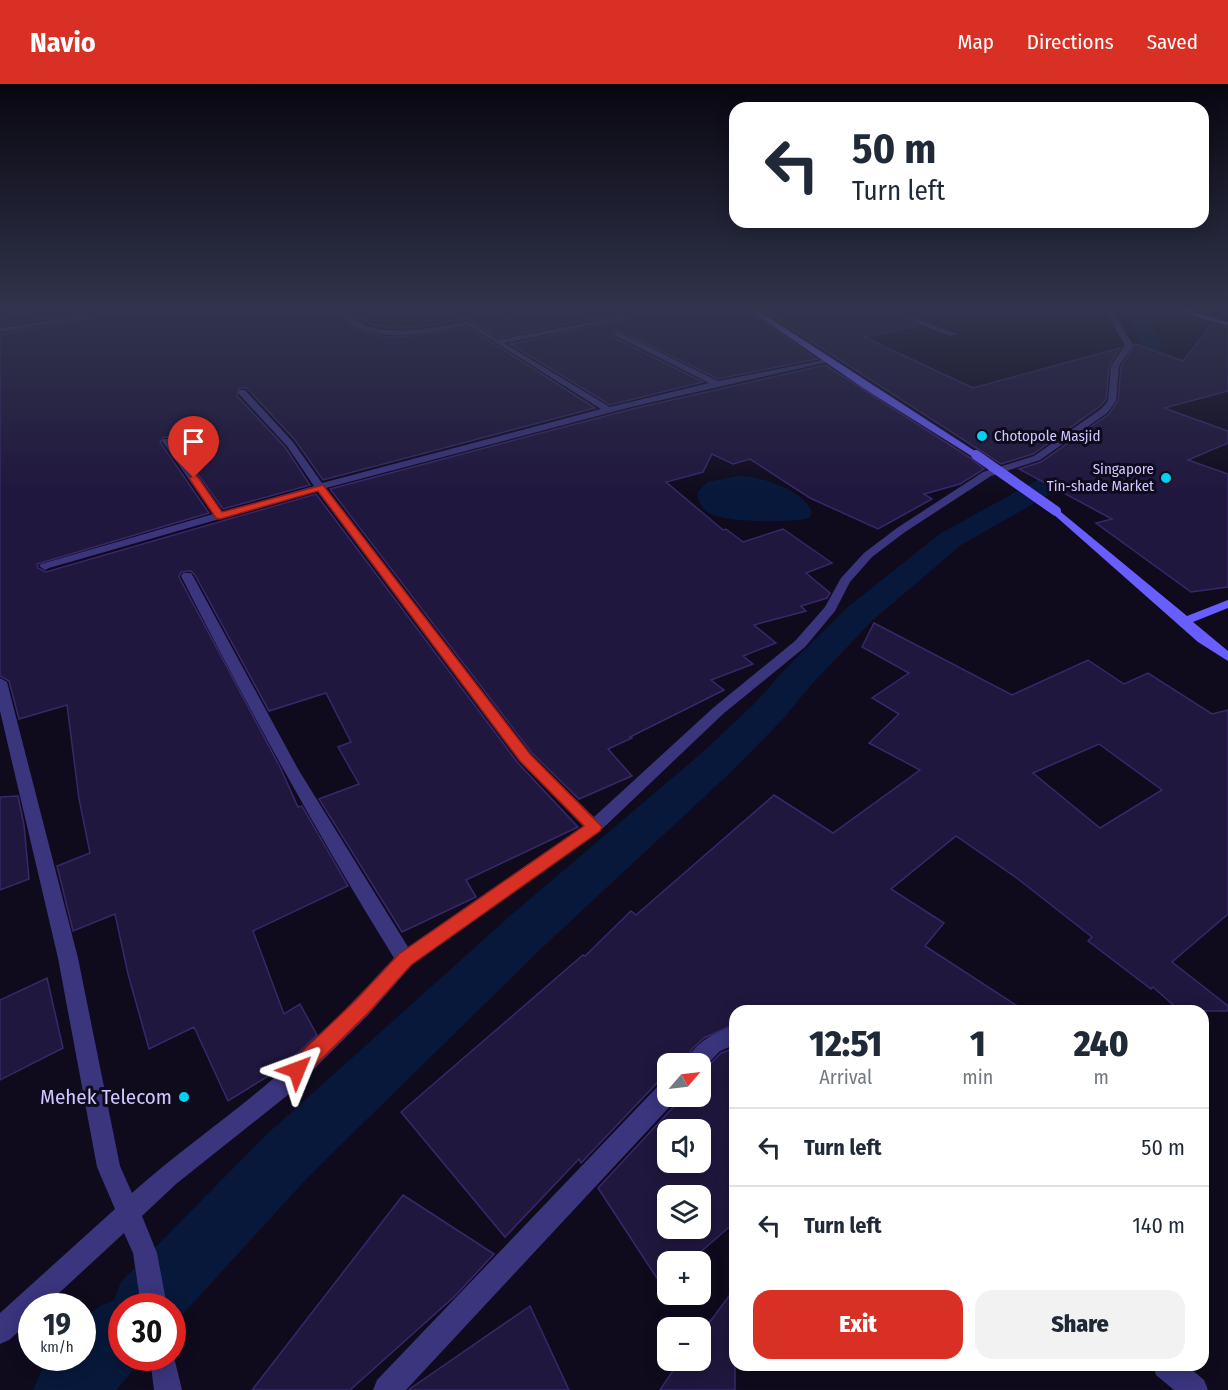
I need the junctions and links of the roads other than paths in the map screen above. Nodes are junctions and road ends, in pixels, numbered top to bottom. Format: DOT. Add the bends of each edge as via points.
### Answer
graph roads {
  1 [pos="547,372"];
  2 [pos="693,372"];
  3 [pos="772,372"];
  4 [pos="845,372"];
  5 [pos="1114,372"];
  6 [pos="715,383"];
  7 [pos="242,392"];
  8 [pos="607,409"];
  9 [pos="167,441"];
  10 [pos="320,487"];
  11 [pos="220,516"];
  12 [pos="45,566"];
  13 [pos="187,576"];
  14 [pos="1228,604"];
  15 [pos="1185,621"];
  16 [pos="1228,657"];
  17 [pos="0,682"];
  18 [pos="3,710"];
  19 [pos="594,827"];
  20 [pos="405,959"];
  21 [pos="729,1038"];
  22 [pos="705,1053"];
  23 [pos="657,1104"];
  24 [pos="128,1211"];
  25 [pos="152,1293"];
  26 [pos="0,1331"];
  27 [pos="165,1371"];
  28 [pos="1173,1371"];
  29 [pos="168,1390"];
  30 [pos="387,1390"];
  31 [pos="1194,1390"];
  1 -- 8 [label="street"];
  2 -- 6 [label="street"];
  3 -- 6 [label="street"];
  4 -- 15 [label="street, bridge" via="1056,511"];
  5 -- 19 [label="street" via="1112,401 1104,411 1038,458 987,474 868,555 800,644 718,711"];
  6 -- 8 [label="street"];
  7 -- 10 [label="street" via="290,444"];
  8 -- 10 [label="street"];
  9 -- 11 [label="street"];
  10 -- 11 [label="street"];
  10 -- 19 [label="street" via="525,758"];
  11 -- 12 [label="street"];
  13 -- 20 [label="street" via="340,856"];
  14 -- 15 [label="street"];
  15 -- 16 [label="street"];
  17 -- 18 [label="street"];
  18 -- 24 [label="street" via="68,958 110,1167"];
  19 -- 20 [label="street"];
  20 -- 24 [label="street" via="281,1086"];
  21 -- 22 [label="street" via="713,1044"];
  23 -- 30 [label="street"];
  24 -- 25 [label="street" via="145,1253"];
  24 -- 26 [label="street"];
  27 -- 29 [label="street"];
  28 -- 31 [label="street"];
}
